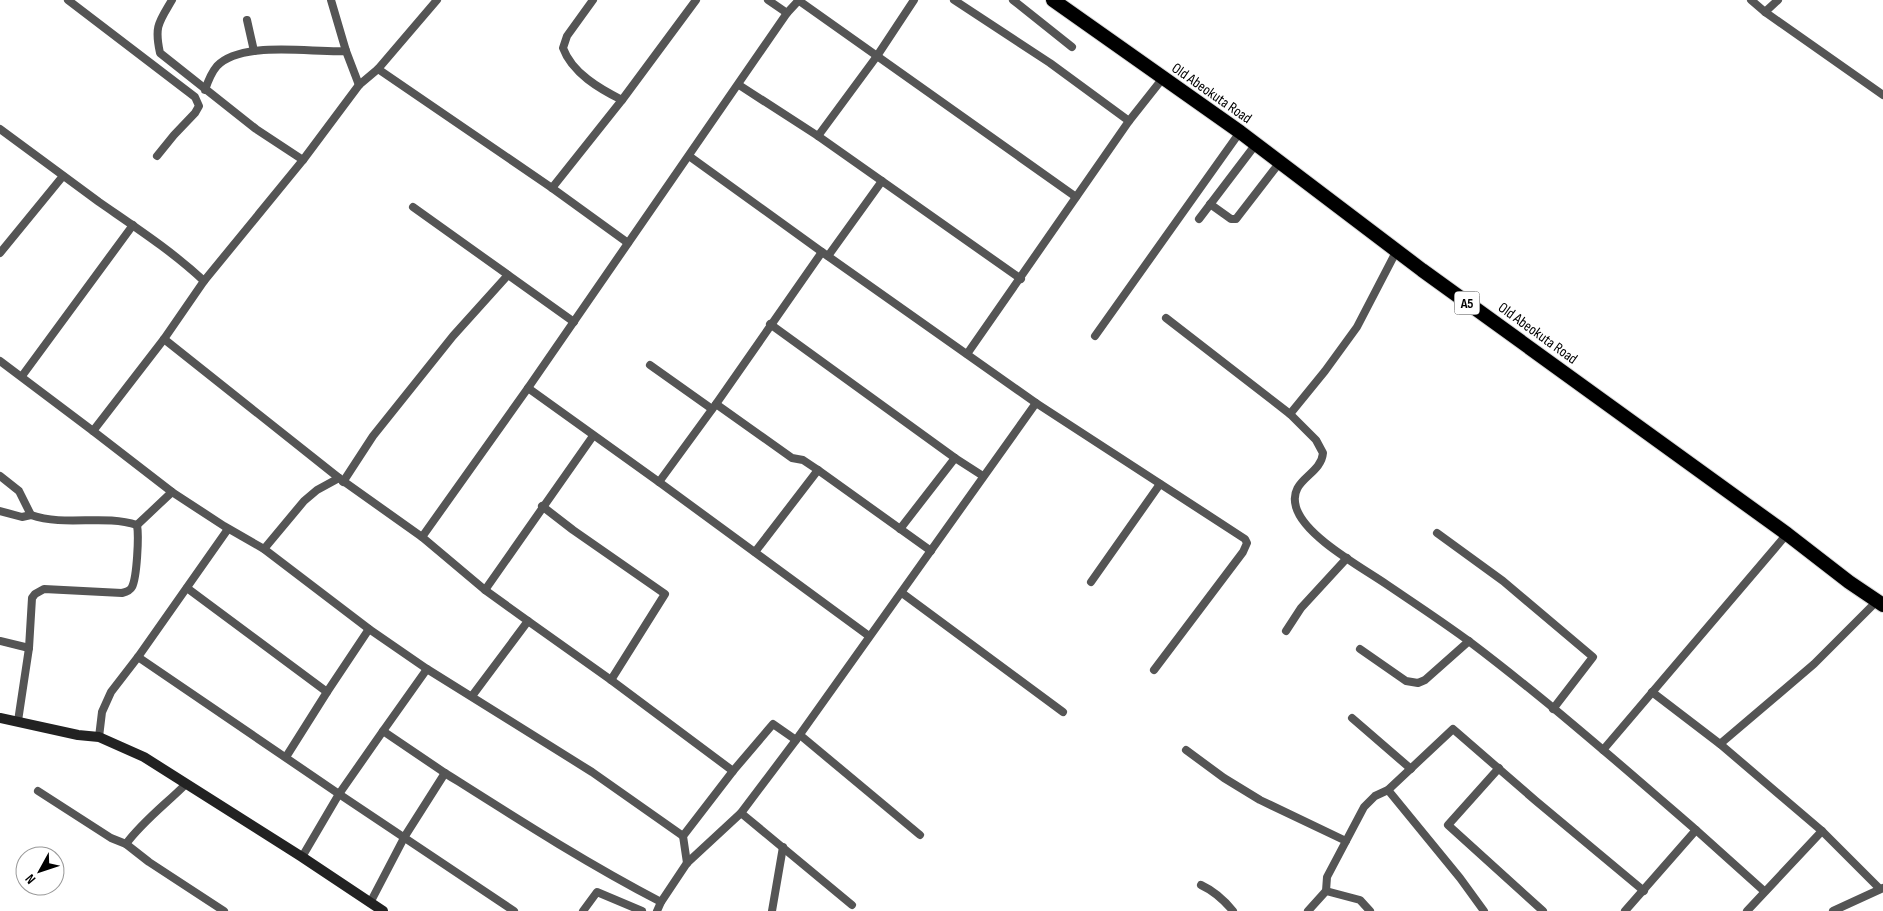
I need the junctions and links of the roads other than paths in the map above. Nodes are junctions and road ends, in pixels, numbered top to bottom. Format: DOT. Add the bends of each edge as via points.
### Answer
graph roads {
  1 [pos="172,0"];
  2 [pos="332,0"];
  3 [pos="426,0"];
  4 [pos="437,0"];
  5 [pos="593,0"];
  6 [pos="696,0"];
  7 [pos="768,0"];
  8 [pos="798,0"];
  9 [pos="914,0"];
  10 [pos="954,0"];
  11 [pos="1751,0"];
  12 [pos="1778,0"];
  13 [pos="73,1"];
  14 [pos="1017,1"];
  15 [pos="1056,1"];
  16 [pos="431,9"];
  17 [pos="1765,12"];
  18 [pos="787,13"];
  19 [pos="248,20"];
  20 [pos="1072,46"];
  21 [pos="254,51"];
  22 [pos="346,51"];
  23 [pos="877,56"];
  24 [pos="378,68"];
  25 [pos="1163,78"];
  26 [pos="359,85"];
  27 [pos="739,85"];
  28 [pos="205,90"];
  29 [pos="1883,95"];
  30 [pos="622,100"];
  31 [pos="1129,121"];
  32 [pos="0,129"];
  33 [pos="1240,132"];
  34 [pos="818,136"];
  35 [pos="1256,144"];
  36 [pos="157,156"];
  37 [pos="689,156"];
  38 [pos="303,160"];
  39 [pos="1280,162"];
  40 [pos="63,176"];
  41 [pos="882,181"];
  42 [pos="552,188"];
  43 [pos="1076,197"];
  44 [pos="1210,204"];
  45 [pos="413,207"];
  46 [pos="1199,219"];
  47 [pos="133,226"];
  48 [pos="628,243"];
  49 [pos="1397,250"];
  50 [pos="0,254"];
  51 [pos="825,254"];
  52 [pos="508,275"];
  53 [pos="1021,278"];
  54 [pos="204,281"];
  55 [pos="1166,318"];
  56 [pos="574,322"];
  57 [pos="770,324"];
  58 [pos="1095,336"];
  59 [pos="164,338"];
  60 [pos="967,354"];
  61 [pos="0,361"];
  62 [pos="650,364"];
  63 [pos="22,376"];
  64 [pos="528,388"];
  65 [pos="1036,403"];
  66 [pos="714,406"];
  67 [pos="1290,414"];
  68 [pos="93,431"];
  69 [pos="594,436"];
  70 [pos="955,458"];
  71 [pos="818,470"];
  72 [pos="0,476"];
  73 [pos="983,476"];
  74 [pos="341,480"];
  75 [pos="659,482"];
  76 [pos="1160,484"];
  77 [pos="172,492"];
  78 [pos="542,506"];
  79 [pos="0,511"];
  80 [pos="31,515"];
  81 [pos="137,525"];
  82 [pos="228,529"];
  83 [pos="900,529"];
  84 [pos="1437,533"];
  85 [pos="1787,534"];
  86 [pos="422,537"];
  87 [pos="264,550"];
  88 [pos="931,551"];
  89 [pos="755,552"];
  90 [pos="1347,558"];
  91 [pos="1091,582"];
  92 [pos="187,588"];
  93 [pos="485,590"];
  94 [pos="902,593"];
  95 [pos="1881,604"];
  96 [pos="528,621"];
  97 [pos="370,629"];
  98 [pos="1286,631"];
  99 [pos="869,636"];
  100 [pos="0,641"];
  101 [pos="1469,642"];
  102 [pos="29,648"];
  103 [pos="1360,649"];
  104 [pos="138,657"];
  105 [pos="427,669"];
  106 [pos="1154,670"];
  107 [pos="611,680"];
  108 [pos="327,692"];
  109 [pos="1652,692"];
  110 [pos="472,696"];
  111 [pos="1553,709"];
  112 [pos="1063,712"];
  113 [pos="0,718"];
  114 [pos="1352,718"];
  115 [pos="18,721"];
  116 [pos="383,731"];
  117 [pos="100,737"];
  118 [pos="798,738"];
  119 [pos="1720,744"];
  120 [pos="1186,750"];
  121 [pos="1603,750"];
  122 [pos="286,757"];
  123 [pos="1499,768"];
  124 [pos="1411,769"];
  125 [pos="732,771"];
  126 [pos="445,773"];
  127 [pos="186,784"];
  128 [pos="1388,790"];
  129 [pos="38,791"];
  130 [pos="339,794"];
  131 [pos="741,813"];
  132 [pos="1696,830"];
  133 [pos="1822,832"];
  134 [pos="920,835"];
  135 [pos="405,836"];
  136 [pos="683,836"];
  137 [pos="1346,841"];
  138 [pos="126,844"];
  139 [pos="783,847"];
  140 [pos="302,857"];
  141 [pos="687,863"];
  142 [pos="1201,885"];
  143 [pos="1882,888"];
  144 [pos="1644,891"];
  145 [pos="1764,891"];
  146 [pos="1326,892"];
  147 [pos="661,902"];
  148 [pos="370,903"];
  149 [pos="852,905"];
  150 [pos="224,911"];
  151 [pos="383,911"];
  152 [pos="514,911"];
  153 [pos="583,911"];
  154 [pos="642,911"];
  155 [pos="657,911"];
  156 [pos="772,911"];
  157 [pos="1232,911"];
  158 [pos="1308,911"];
  159 [pos="1370,911"];
  160 [pos="1484,911"];
  161 [pos="1543,911"];
  162 [pos="1625,911"];
  163 [pos="1747,911"];
  164 [pos="1833,911"];
  1 -- 28 [label="street" via="158,24 156,37 160,53"];
  2 -- 22 [label="street"];
  3 -- 16 [label="street"];
  4 -- 16 [label="street"];
  5 -- 30 [label="street" via="567,36 563,48 569,62 592,82"];
  6 -- 30 [label="street"];
  7 -- 18 [label="street"];
  8 -- 18 [label="street"];
  8 -- 23 [label="street"];
  9 -- 23 [label="street"];
  10 -- 31 [label="street" via="1050,63"];
  11 -- 17 [label="street"];
  12 -- 17 [label="street"];
  13 -- 36 [label="street" via="198,102 194,113"];
  14 -- 20 [label="street"];
  15 -- 25 [label="highway, Old Abeokuta Road / A5"];
  16 -- 24 [label="street"];
  17 -- 29 [label="street"];
  18 -- 27 [label="street"];
  19 -- 21 [label="street"];
  21 -- 22 [label="street"];
  21 -- 28 [label="street" via="219,64"];
  22 -- 26 [label="street"];
  23 -- 34 [label="street"];
  23 -- 43 [label="street"];
  24 -- 26 [label="street"];
  24 -- 42 [label="street"];
  25 -- 31 [label="street"];
  25 -- 33 [label="highway, Old Abeokuta Road / A5"];
  26 -- 38 [label="street"];
  27 -- 34 [label="street"];
  27 -- 37 [label="street"];
  28 -- 38 [label="street"];
  30 -- 42 [label="street"];
  31 -- 43 [label="street"];
  32 -- 40 [label="street"];
  33 -- 35 [label="highway, Old Abeokuta Road / A5"];
  33 -- 58 [label="street"];
  34 -- 41 [label="street"];
  35 -- 39 [label="highway, Old Abeokuta Road / A5"];
  35 -- 44 [label="street"];
  37 -- 48 [label="street"];
  37 -- 51 [label="street"];
  38 -- 54 [label="street"];
  39 -- 44 [label="street" via="1236,219 1231,220"];
  39 -- 49 [label="highway, Old Abeokuta Road / A5"];
  40 -- 47 [label="street"];
  40 -- 50 [label="street"];
  41 -- 51 [label="street"];
  41 -- 53 [label="street"];
  42 -- 48 [label="street"];
  43 -- 53 [label="street"];
  44 -- 46 [label="street"];
  45 -- 52 [label="street"];
  47 -- 54 [label="street"];
  47 -- 63 [label="street"];
  48 -- 56 [label="street"];
  49 -- 67 [label="street" via="1357,326"];
  49 -- 85 [label="highway, Old Abeokuta Road / A5"];
  51 -- 57 [label="street"];
  51 -- 60 [label="street"];
  52 -- 56 [label="street"];
  52 -- 74 [label="street" via="475,311"];
  53 -- 60 [label="street"];
  54 -- 59 [label="street"];
  55 -- 67 [label="street"];
  56 -- 64 [label="street"];
  57 -- 66 [label="street"];
  57 -- 70 [label="street"];
  59 -- 68 [label="street"];
  59 -- 74 [label="street"];
  60 -- 65 [label="street"];
  61 -- 63 [label="street"];
  62 -- 66 [label="street"];
  63 -- 68 [label="street"];
  64 -- 69 [label="street"];
  64 -- 86 [label="street"];
  65 -- 73 [label="street"];
  65 -- 76 [label="street"];
  66 -- 71 [label="street" via="792,458 803,460"];
  66 -- 75 [label="street"];
  67 -- 90 [label="street" via="1316,440 1323,453 1319,465 1295,489 1295,506 1320,538"];
  68 -- 77 [label="street"];
  69 -- 75 [label="street"];
  69 -- 78 [label="street"];
  70 -- 73 [label="street"];
  70 -- 83 [label="street"];
  71 -- 83 [label="street"];
  71 -- 89 [label="street"];
  72 -- 80 [label="street" via="19,491"];
  73 -- 88 [label="street"];
  74 -- 86 [label="street"];
  74 -- 87 [label="street" via="317,490 304,501"];
  75 -- 89 [label="street"];
  76 -- 91 [label="street"];
  76 -- 106 [label="street" via="1247,543"];
  77 -- 81 [label="street"];
  77 -- 82 [label="street"];
  78 -- 93 [label="street"];
  78 -- 107 [label="street" via="666,594"];
  79 -- 80 [label="street" via="22,517"];
  80 -- 81 [label="street" via="63,521 111,520"];
  81 -- 102 [label="street" via="134,579 128,592 40,590 32,598"];
  82 -- 87 [label="street"];
  82 -- 92 [label="street"];
  83 -- 88 [label="street"];
  84 -- 111 [label="street" via="1503,582 1593,657"];
  85 -- 95 [label="highway, Old Abeokuta Road / A5"];
  85 -- 109 [label="street"];
  86 -- 93 [label="street"];
  87 -- 97 [label="street"];
  88 -- 94 [label="street"];
  89 -- 99 [label="street"];
  90 -- 98 [label="street" via="1301,608"];
  90 -- 101 [label="street"];
  92 -- 104 [label="street"];
  92 -- 108 [label="street"];
  93 -- 96 [label="street"];
  94 -- 99 [label="street"];
  94 -- 112 [label="street"];
  95 -- 119 [label="street"];
  96 -- 107 [label="street"];
  96 -- 110 [label="street"];
  97 -- 105 [label="street"];
  97 -- 108 [label="street"];
  99 -- 118 [label="street"];
  100 -- 102 [label="street"];
  101 -- 103 [label="street" via="1418,683 1406,681"];
  101 -- 111 [label="street"];
  102 -- 115 [label="street"];
  104 -- 117 [label="street" via="111,692 102,712"];
  104 -- 122 [label="street"];
  105 -- 110 [label="street"];
  105 -- 116 [label="street"];
  107 -- 125 [label="street"];
  108 -- 122 [label="street"];
  109 -- 119 [label="street"];
  109 -- 121 [label="street"];
  110 -- 136 [label="street" via="592,772"];
  111 -- 121 [label="street"];
  113 -- 115 [label="street"];
  114 -- 124 [label="street"];
  115 -- 117 [label="street" via="78,736"];
  116 -- 126 [label="street"];
  116 -- 130 [label="street"];
  117 -- 127 [label="street" via="144,757"];
  118 -- 125 [label="street" via="774,724"];
  118 -- 131 [label="street"];
  118 -- 134 [label="street"];
  119 -- 133 [label="street"];
  120 -- 137 [label="street" via="1260,800"];
  121 -- 132 [label="street"];
  122 -- 130 [label="street"];
  123 -- 124 [label="street" via="1453,728"];
  123 -- 144 [label="street"];
  123 -- 161 [label="street" via="1448,825"];
  124 -- 128 [label="street"];
  125 -- 136 [label="street"];
  126 -- 135 [label="street"];
  126 -- 147 [label="street" via="553,842"];
  127 -- 138 [label="street" via="141,824"];
  127 -- 140 [label="street"];
  128 -- 137 [label="street" via="1375,796 1364,807"];
  128 -- 160 [label="street"];
  129 -- 138 [label="street"];
  130 -- 135 [label="street"];
  130 -- 140 [label="street"];
  131 -- 139 [label="street"];
  131 -- 141 [label="street"];
  132 -- 144 [label="street"];
  132 -- 145 [label="street"];
  133 -- 143 [label="street"];
  133 -- 145 [label="street"];
  135 -- 148 [label="street"];
  135 -- 152 [label="street"];
  136 -- 141 [label="street"];
  137 -- 146 [label="street" via="1327,877"];
  138 -- 150 [label="street"];
  139 -- 149 [label="street"];
  139 -- 156 [label="street"];
  140 -- 148 [label="street"];
  141 -- 147 [label="street"];
  142 -- 157 [label="street" via="1224,901"];
  143 -- 164 [label="street"];
  144 -- 162 [label="street"];
  145 -- 163 [label="street"];
  146 -- 158 [label="street"];
  146 -- 159 [label="street" via="1360,900"];
  147 -- 155 [label="street"];
  148 -- 151 [label="street"];
  153 -- 154 [label="street" via="597,892"];
}
